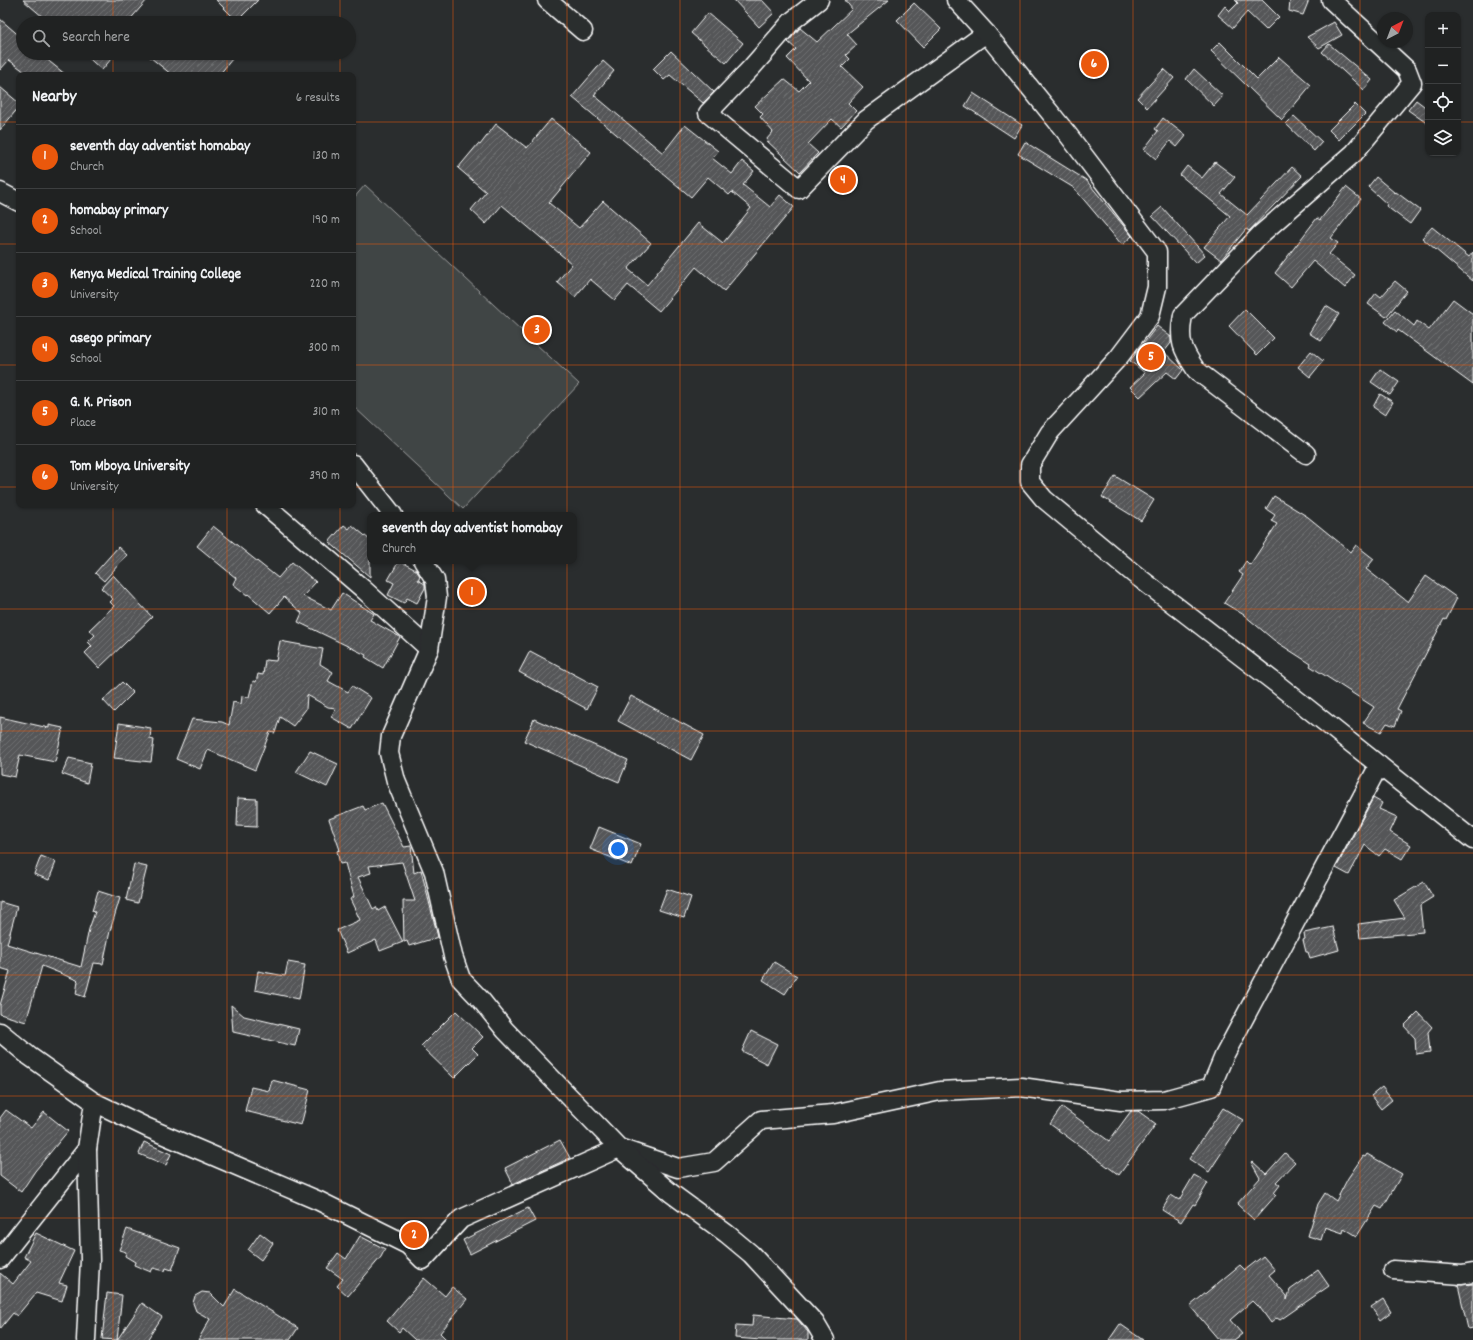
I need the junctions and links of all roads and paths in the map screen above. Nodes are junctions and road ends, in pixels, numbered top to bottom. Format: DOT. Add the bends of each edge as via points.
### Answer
graph roads {
  1 [pos="547,0"];
  2 [pos="819,0"];
  3 [pos="956,0"];
  4 [pos="1331,0"];
  5 [pos="584,31"];
  6 [pos="986,33"];
  7 [pos="0,192"];
  8 [pos="16,200"];
  9 [pos="1306,454"];
  10 [pos="356,468"];
  11 [pos="269,508"];
  12 [pos="391,512"];
  13 [pos="425,564"];
  14 [pos="429,649"];
  15 [pos="1379,765"];
  16 [pos="1473,840"];
  17 [pos="0,1032"];
  18 [pos="94,1102"];
  19 [pos="619,1148"];
  20 [pos="88,1149"];
  21 [pos="0,1259"];
  22 [pos="1393,1270"];
  23 [pos="1473,1273"];
  24 [pos="86,1340"];
  25 [pos="825,1340"];
  1 -- 5 [label="street"];
  2 -- 6 [label="street" via="792,21 708,113 799,189 866,120"];
  3 -- 6 [label="street"];
  4 -- 9 [label="street" via="1407,70 1412,83 1354,153 1261,234 1183,315 1180,331 1184,352 1196,370"];
  6 -- 15 [label="street" via="1069,136 1157,252 1157,287 1150,316 1119,357 1050,432 1030,465 1030,482 1044,499 1133,573"];
  7 -- 8 [label="street"];
  10 -- 12 [label="street"];
  11 -- 14 [label="street"];
  13 -- 14 [label="street" via="435,580 437,597"];
  14 -- 19 [label="street" via="390,736 389,753 396,782 434,872 453,956 461,979 505,1030"];
  15 -- 16 [label="street"];
  15 -- 19 [label="street" via="1224,1056 1211,1087 1164,1100 1150,1101 1121,1101 1021,1087 940,1091 833,1114 761,1120 714,1162 678,1168"];
  17 -- 18 [label="street"];
  18 -- 19 [label="street" via="148,1128 319,1201 408,1245 423,1260 461,1220"];
  18 -- 20 [label="street"];
  19 -- 25 [label="street" via="671,1193 751,1254 815,1323"];
  20 -- 21 [label="street"];
  20 -- 24 [label="street" via="90,1260"];
  22 -- 23 [label="street" via="1462,1275"];
}
